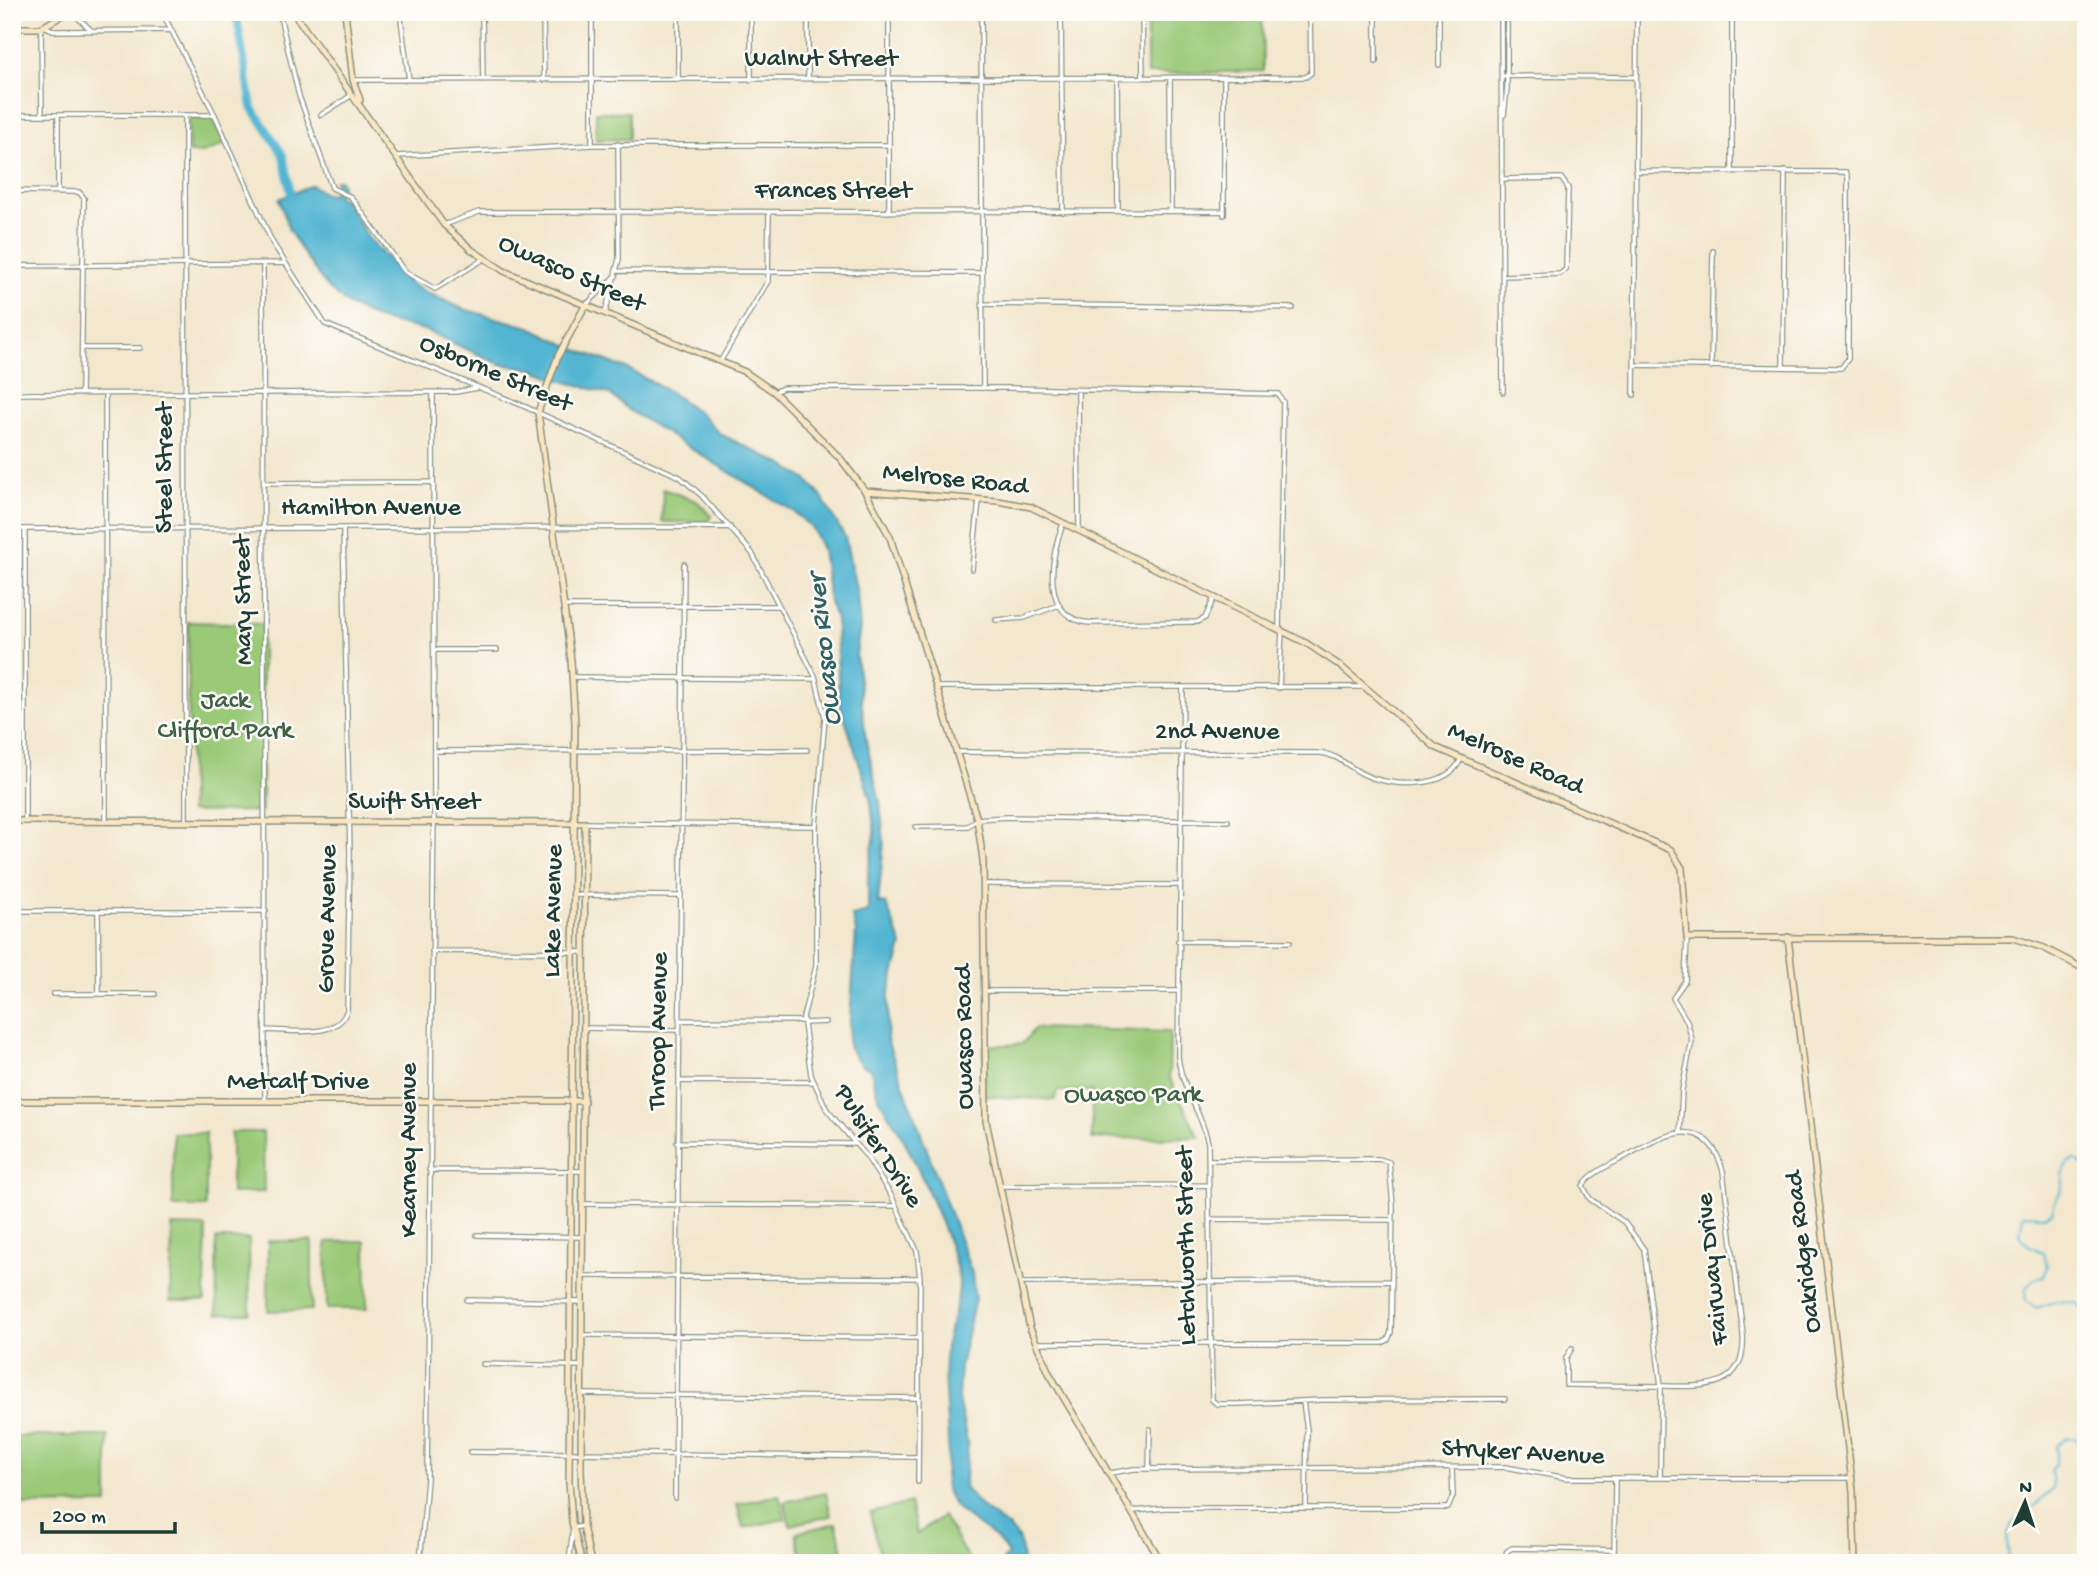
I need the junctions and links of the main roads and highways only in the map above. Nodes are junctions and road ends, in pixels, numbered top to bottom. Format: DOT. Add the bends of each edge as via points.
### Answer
graph roads {
  1 [pos="70,12"];
  2 [pos="293,12"];
  3 [pos="345,12"];
  4 [pos="12,28"];
  5 [pos="353,80"];
  6 [pos="346,84"];
  7 [pos="366,113"];
  8 [pos="585,306"];
  9 [pos="865,491"];
  10 [pos="12,821"];
  11 [pos="575,823"];
  12 [pos="586,823"];
  13 [pos="1788,937"];
  14 [pos="2086,970"];
  15 [pos="12,1101"];
  16 [pos="584,1101"];
  17 [pos="573,1102"];
  18 [pos="582,1563"];
  19 [pos="591,1563"];
  20 [pos="1162,1563"];
  21 [pos="1855,1563"];
  1 -- 4 [label="main road" via="43,27"];
  2 -- 6 [label="main road, Owasco Street"];
  3 -- 5 [label="main road"];
  5 -- 6 [label="main road"];
  5 -- 7 [label="main road"];
  6 -- 7 [label="main road, Owasco Street"];
  7 -- 8 [label="main road, Owasco Street" via="444,225 484,258"];
  8 -- 9 [label="main road, Owasco Street" via="754,377 833,450"];
  8 -- 11 [label="main road, Lake Avenue" via="538,412 573,677"];
  9 -- 13 [label="main road, Melrose Road" via="1031,507 1064,522 1327,656 1422,738 1671,850 1682,868 1687,938"];
  9 -- 20 [label="main road, Owasco Road" via="895,551 978,820 986,1121 1035,1343"];
  10 -- 11 [label="main road, Swift Street"];
  11 -- 12 [label="main road, Swift Street"];
  11 -- 17 [label="main road, Lake Avenue"];
  12 -- 16 [label="main road, Lake Avenue"];
  13 -- 14 [label="main road" via="2013,938"];
  13 -- 21 [label="main road, Oakridge Road" via="1852,1478"];
  15 -- 17 [label="main road, Metcalf Drive"];
  16 -- 17 [label="main road, Metcalf Drive"];
  16 -- 19 [label="main road, Lake Avenue" via="581,1453 583,1526"];
  17 -- 18 [label="main road, Lake Avenue" via="569,1453 573,1528"];
}
